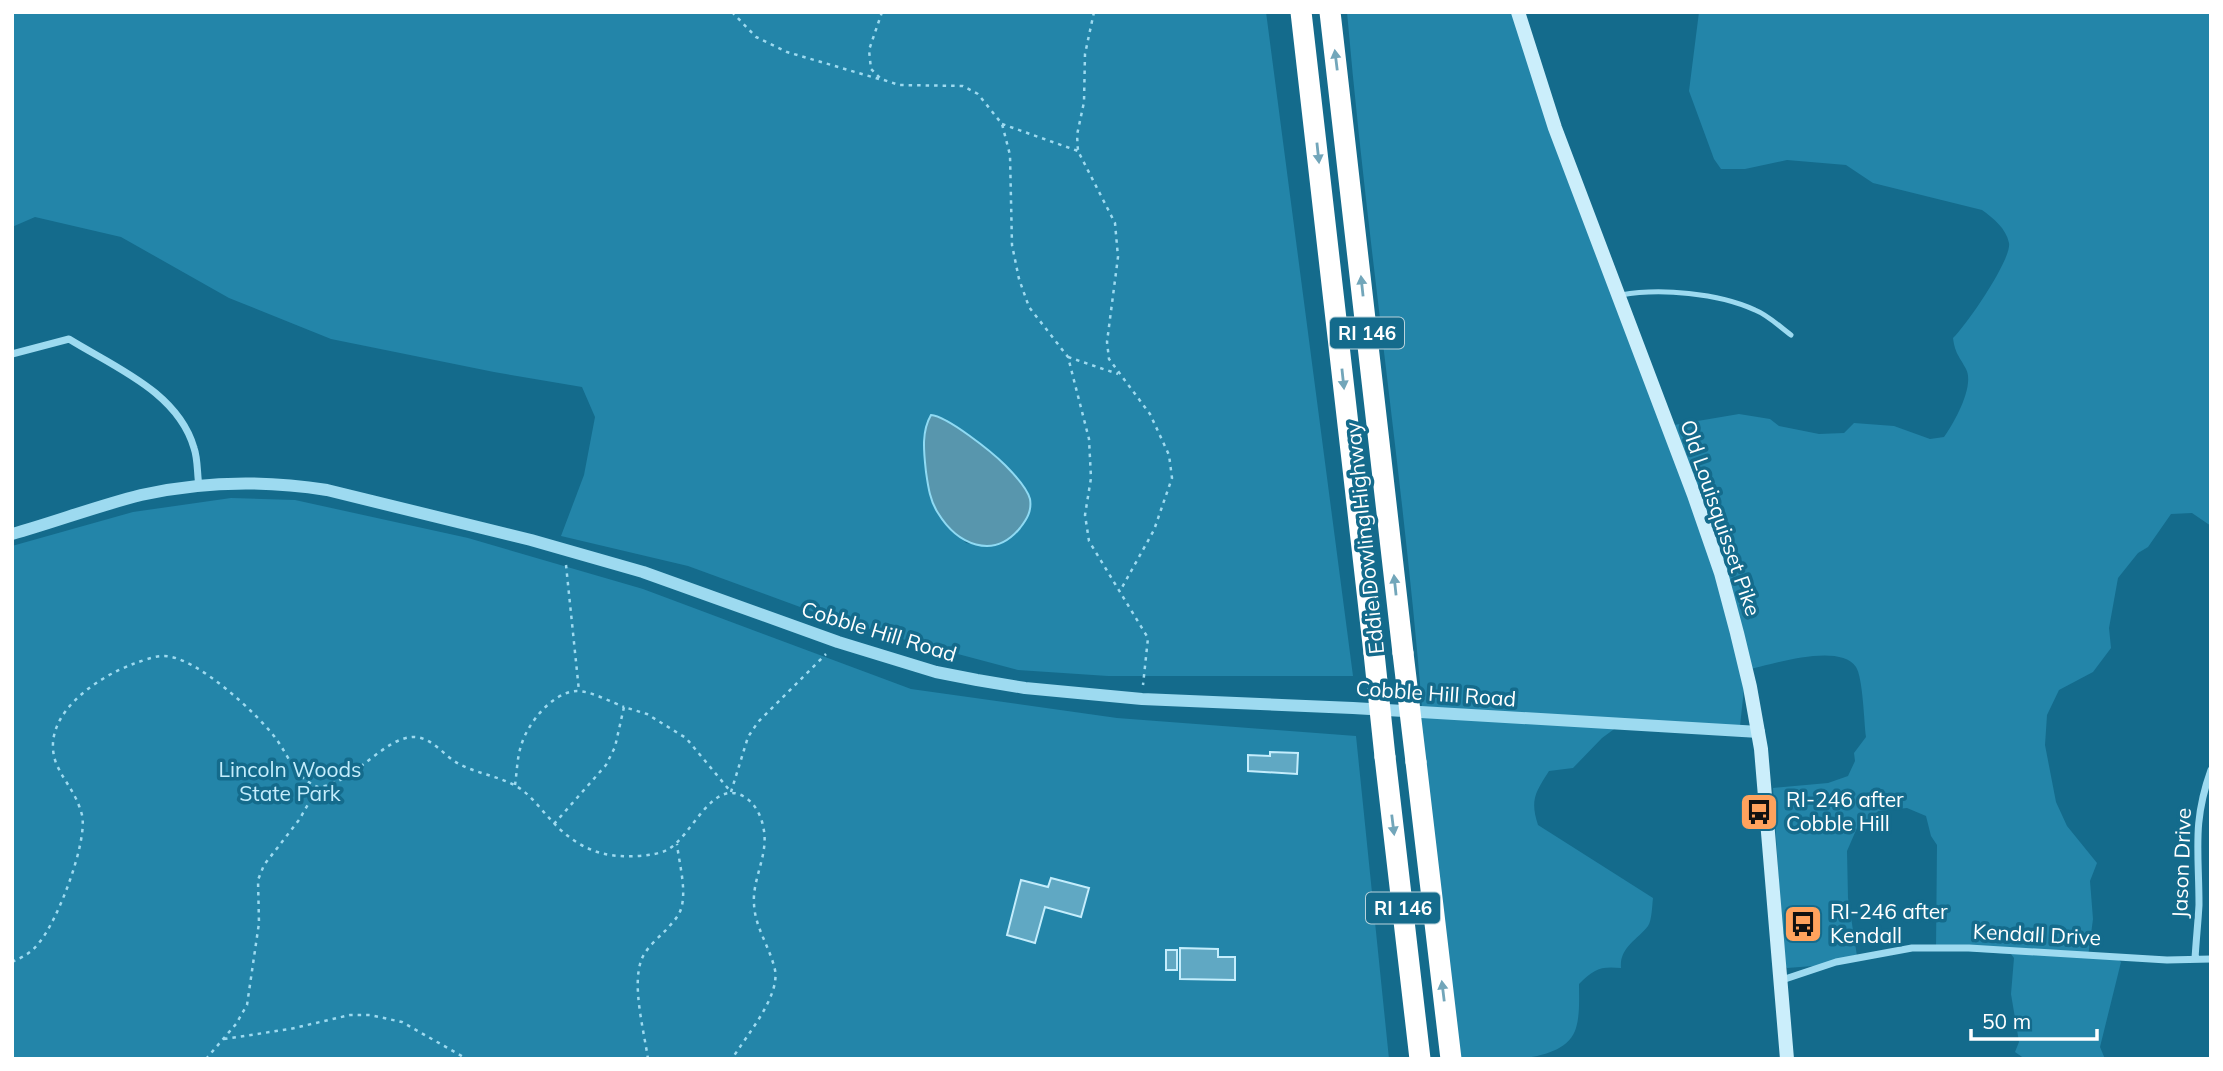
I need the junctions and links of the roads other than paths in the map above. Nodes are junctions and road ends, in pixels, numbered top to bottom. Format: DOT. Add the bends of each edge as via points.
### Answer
graph roads {
  1 [pos="1301,12"];
  2 [pos="1330,12"];
  3 [pos="1518,12"];
  4 [pos="1618,295"];
  5 [pos="1791,335"];
  6 [pos="12,354"];
  7 [pos="199,486"];
  8 [pos="12,534"];
  9 [pos="1759,732"];
  10 [pos="2211,770"];
  11 [pos="2195,959"];
  12 [pos="2211,959"];
  13 [pos="1782,980"];
  14 [pos="1420,1059"];
  15 [pos="1451,1059"];
  16 [pos="1787,1059"];
  1 -- 14 [label="highway, Eddie Dowling Highway / RI 146, one-way, bridge"];
  15 -- 2 [label="highway, Eddie Dowling Highway / RI 146, one-way, bridge"];
  3 -- 4 [label="main road, Old Louisquisset Pike" via="1555,128"];
  4 -- 5 [label="lane" via="1641,291 1725,299 1757,310"];
  4 -- 9 [label="main road, Old Louisquisset Pike" via="1721,573"];
  6 -- 7 [label="street" via="69,339 156,392 180,416 195,448"];
  7 -- 8 [label="street, Cobble Hill Road" via="140,496"];
  7 -- 9 [label="street, Cobble Hill Road" via="259,482 327,490 643,572 936,672 1025,688 1142,699"];
  9 -- 13 [label="main road, Old Louisquisset Pike"];
  10 -- 11 [label="street, Jason Drive" via="2197,828"];
  11 -- 12 [label="street, Kendall Drive"];
  11 -- 13 [label="street, Kendall Drive" via="1912,948 1836,962"];
  13 -- 16 [label="main road, Old Louisquisset Pike"];
}
